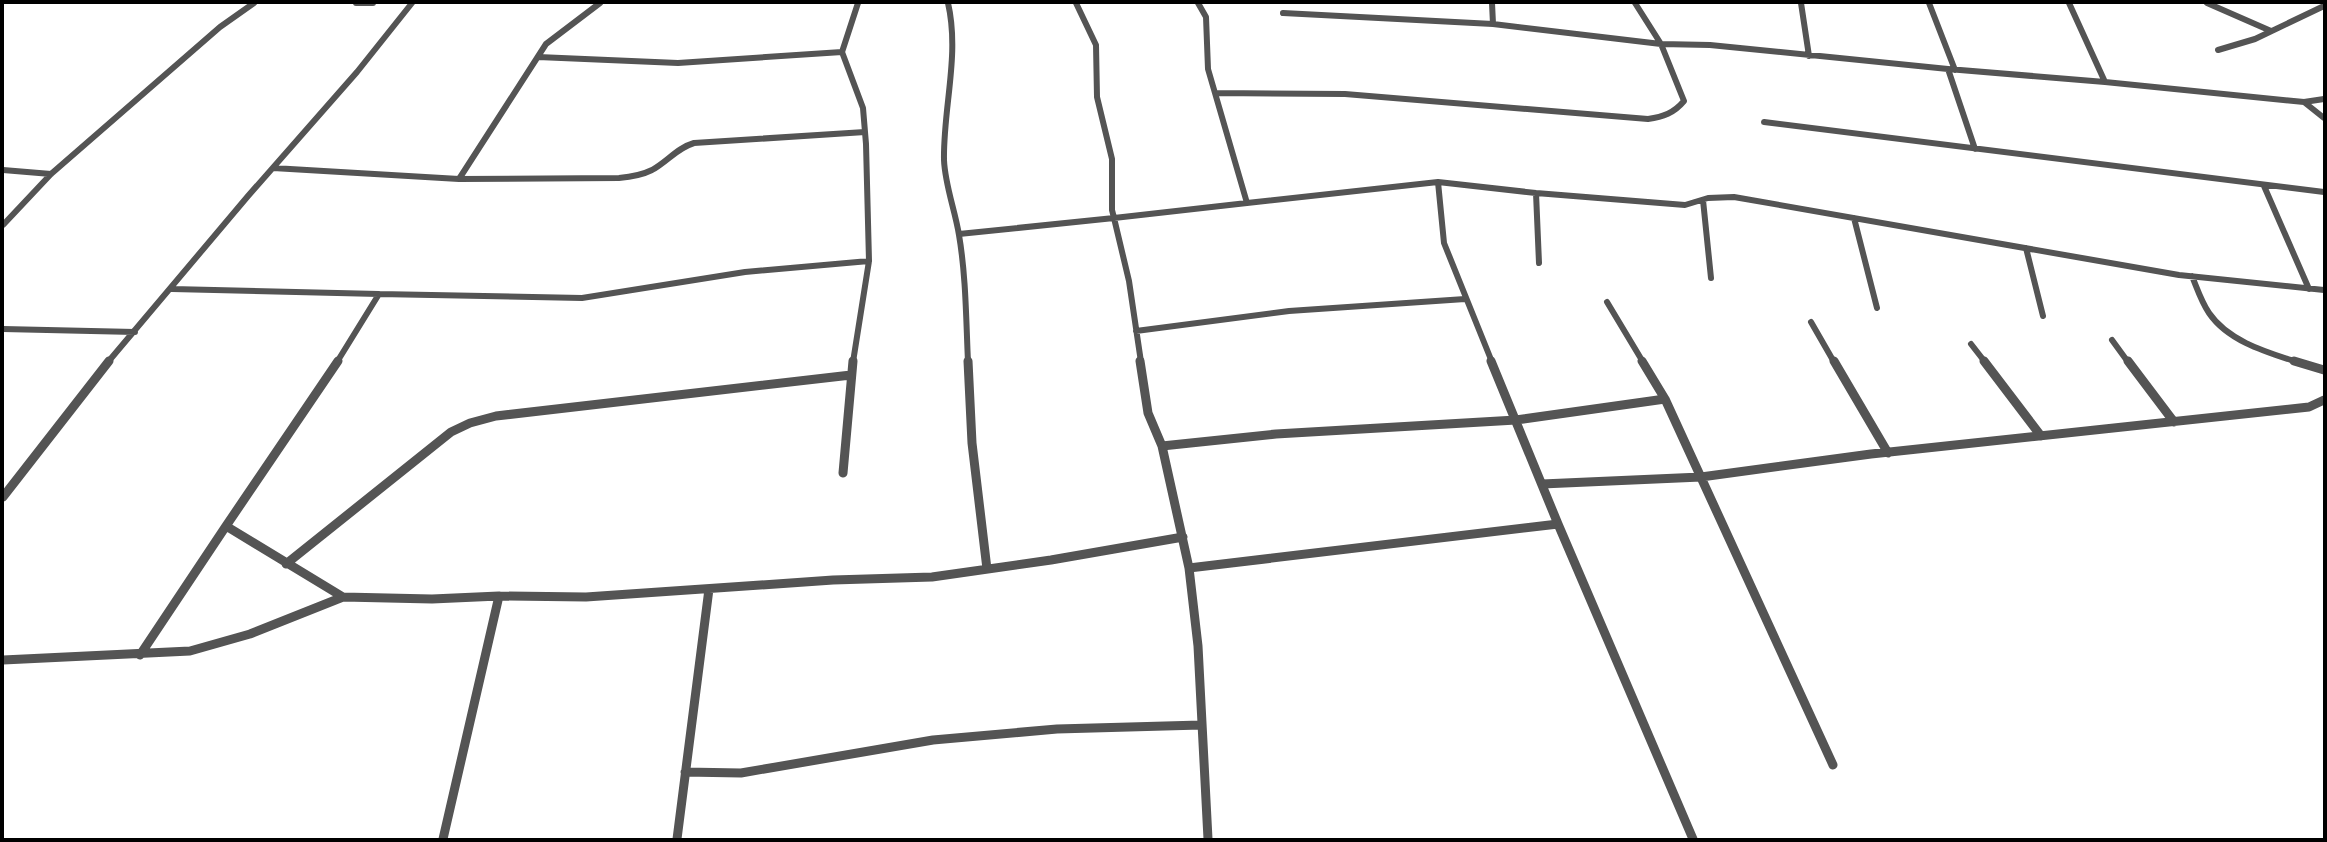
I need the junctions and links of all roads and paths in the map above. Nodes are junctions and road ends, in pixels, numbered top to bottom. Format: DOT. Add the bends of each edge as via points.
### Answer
graph roads {
  1 [pos="254,3"];
  2 [pos="356,3"];
  3 [pos="373,3"];
  4 [pos="412,3"];
  5 [pos="600,3"];
  6 [pos="858,3"];
  7 [pos="948,3"];
  8 [pos="1076,3"];
  9 [pos="1198,3"];
  10 [pos="1492,3"];
  11 [pos="1635,3"];
  12 [pos="1801,3"];
  13 [pos="1929,3"];
  14 [pos="2069,3"];
  15 [pos="2207,3"];
  16 [pos="2324,6"];
  17 [pos="1283,12"];
  18 [pos="1493,24"];
  19 [pos="2270,31"];
  20 [pos="1661,44"];
  21 [pos="2218,50"];
  22 [pos="842,52"];
  23 [pos="1809,56"];
  24 [pos="538,57"];
  25 [pos="1948,69"];
  26 [pos="1955,70"];
  27 [pos="2105,82"];
  28 [pos="1215,93"];
  29 [pos="2324,99"];
  30 [pos="2304,102"];
  31 [pos="2324,118"];
  32 [pos="1764,122"];
  33 [pos="865,132"];
  34 [pos="1975,149"];
  35 [pos="273,168"];
  36 [pos="3,170"];
  37 [pos="51,174"];
  38 [pos="459,178"];
  39 [pos="1438,182"];
  40 [pos="2264,186"];
  41 [pos="2324,192"];
  42 [pos="1536,193"];
  43 [pos="1703,200"];
  44 [pos="1247,203"];
  45 [pos="1114,218"];
  46 [pos="1854,218"];
  47 [pos="3,225"];
  48 [pos="959,234"];
  49 [pos="2026,248"];
  50 [pos="869,261"];
  51 [pos="1539,263"];
  52 [pos="2192,276"];
  53 [pos="1711,278"];
  54 [pos="2309,288"];
  55 [pos="172,289"];
  56 [pos="2324,290"];
  57 [pos="379,294"];
  58 [pos="1465,299"];
  59 [pos="1607,302"];
  60 [pos="1877,308"];
  61 [pos="2043,316"];
  62 [pos="1811,322"];
  63 [pos="3,329"];
  64 [pos="1136,330"];
  65 [pos="135,332"];
  66 [pos="2112,340"];
  67 [pos="1971,344"];
  68 [pos="2324,370"];
  69 [pos="851,375"];
  70 [pos="1665,399"];
  71 [pos="2324,400"];
  72 [pos="1516,420"];
  73 [pos="2174,422"];
  74 [pos="2041,436"];
  75 [pos="1162,446"];
  76 [pos="1888,453"];
  77 [pos="842,473"];
  78 [pos="1701,477"];
  79 [pos="1542,484"];
  80 [pos="3,497"];
  81 [pos="1558,524"];
  82 [pos="226,526"];
  83 [pos="1183,537"];
  84 [pos="286,564"];
  85 [pos="1189,568"];
  86 [pos="987,569"];
  87 [pos="709,589"];
  88 [pos="498,596"];
  89 [pos="343,597"];
  90 [pos="140,655"];
  91 [pos="3,660"];
  92 [pos="1201,725"];
  93 [pos="1833,765"];
  94 [pos="685,772"];
  95 [pos="443,839"];
  96 [pos="677,839"];
  97 [pos="1208,839"];
  98 [pos="1692,839"];
  1 -- 37 [label="street" via="220,27"];
  2 -- 3 [label="street"];
  4 -- 35 [label="street" via="357,72"];
  5 -- 24 [label="street" via="546,44"];
  6 -- 22 [label="street"];
  7 -- 48 [label="street" via="952,21 951,71 944,161"];
  8 -- 45 [label="street" via="1096,45 1097,97 1112,159"];
  9 -- 28 [label="street" via="1206,17 1208,69"];
  10 -- 18 [label="street"];
  11 -- 20 [label="street"];
  12 -- 23 [label="street"];
  13 -- 26 [label="street"];
  14 -- 27 [label="street"];
  15 -- 19 [label="street"];
  16 -- 19 [label="street"];
  17 -- 18 [label="street"];
  18 -- 20 [label="street"];
  19 -- 21 [label="street" via="2255,39"];
  20 -- 23 [label="street" via="1710,45"];
  20 -- 28 [label="street" via="1684,101 1677,111 1665,117 1648,119 1345,94"];
  22 -- 24 [label="street" via="672,63"];
  22 -- 33 [label="street" via="863,108"];
  23 -- 25 [label="street"];
  24 -- 38 [label="street"];
  25 -- 26 [label="street"];
  25 -- 34 [label="street"];
  26 -- 27 [label="street"];
  27 -- 30 [label="street"];
  28 -- 44 [label="street"];
  29 -- 30 [label="street"];
  30 -- 31 [label="street"];
  32 -- 34 [label="street"];
  33 -- 38 [label="street" via="694,143 681,147 652,170 618,178"];
  33 -- 50 [label="street"];
  34 -- 40 [label="street"];
  35 -- 38 [label="street"];
  35 -- 55 [label="street"];
  36 -- 37 [label="street"];
  37 -- 47 [label="street"];
  39 -- 42 [label="street"];
  39 -- 44 [label="street"];
  39 -- 58 [label="street" via="1444,243"];
  40 -- 41 [label="street"];
  40 -- 54 [label="street"];
  42 -- 43 [label="street" via="1685,205"];
  42 -- 51 [label="street"];
  43 -- 46 [label="street" via="1734,197"];
  43 -- 53 [label="street"];
  44 -- 45 [label="street"];
  45 -- 48 [label="street"];
  45 -- 64 [label="street" via="1129,281"];
  46 -- 49 [label="street"];
  46 -- 60 [label="street"];
  48 -- 86 [label="street" via="972,443"];
  49 -- 52 [label="street"];
  49 -- 61 [label="street"];
  50 -- 57 [label="street" via="745,272 582,298"];
  50 -- 69 [label="street"];
  52 -- 54 [label="street"];
  52 -- 68 [label="street" via="2212,317 2230,332 2256,348"];
  54 -- 56 [label="street"];
  55 -- 57 [label="street"];
  55 -- 65 [label="street"];
  57 -- 82 [label="street" via="303,415"];
  58 -- 64 [label="street" via="1289,311"];
  58 -- 72 [label="street"];
  59 -- 70 [label="street"];
  62 -- 76 [label="street"];
  63 -- 65 [label="street"];
  64 -- 75 [label="street" via="1148,413"];
  65 -- 80 [label="street" via="93,380"];
  66 -- 73 [label="street"];
  67 -- 74 [label="street"];
  69 -- 77 [label="street"];
  69 -- 84 [label="street" via="496,416 470,423 451,432"];
  70 -- 72 [label="street"];
  70 -- 78 [label="street"];
  71 -- 73 [label="street" via="2309,407"];
  72 -- 75 [label="street" via="1283,434"];
  72 -- 79 [label="street"];
  73 -- 74 [label="street"];
  74 -- 76 [label="street"];
  75 -- 83 [label="street"];
  76 -- 78 [label="street"];
  78 -- 79 [label="street"];
  78 -- 93 [label="street"];
  79 -- 81 [label="street"];
  81 -- 85 [label="street"];
  81 -- 98 [label="street"];
  82 -- 84 [label="street"];
  82 -- 90 [label="street"];
  83 -- 85 [label="street"];
  83 -- 86 [label="street"];
  84 -- 89 [label="street"];
  85 -- 92 [label="street" via="1198,646"];
  86 -- 87 [label="street" via="932,577 833,580"];
  87 -- 88 [label="street" via="586,597"];
  87 -- 94 [label="street"];
  88 -- 89 [label="street" via="432,599"];
  88 -- 95 [label="street"];
  89 -- 90 [label="street" via="250,634 190,651"];
  90 -- 91 [label="street"];
  92 -- 94 [label="street" via="1057,729 933,740 742,773"];
  92 -- 97 [label="street"];
  94 -- 96 [label="street"];
}
